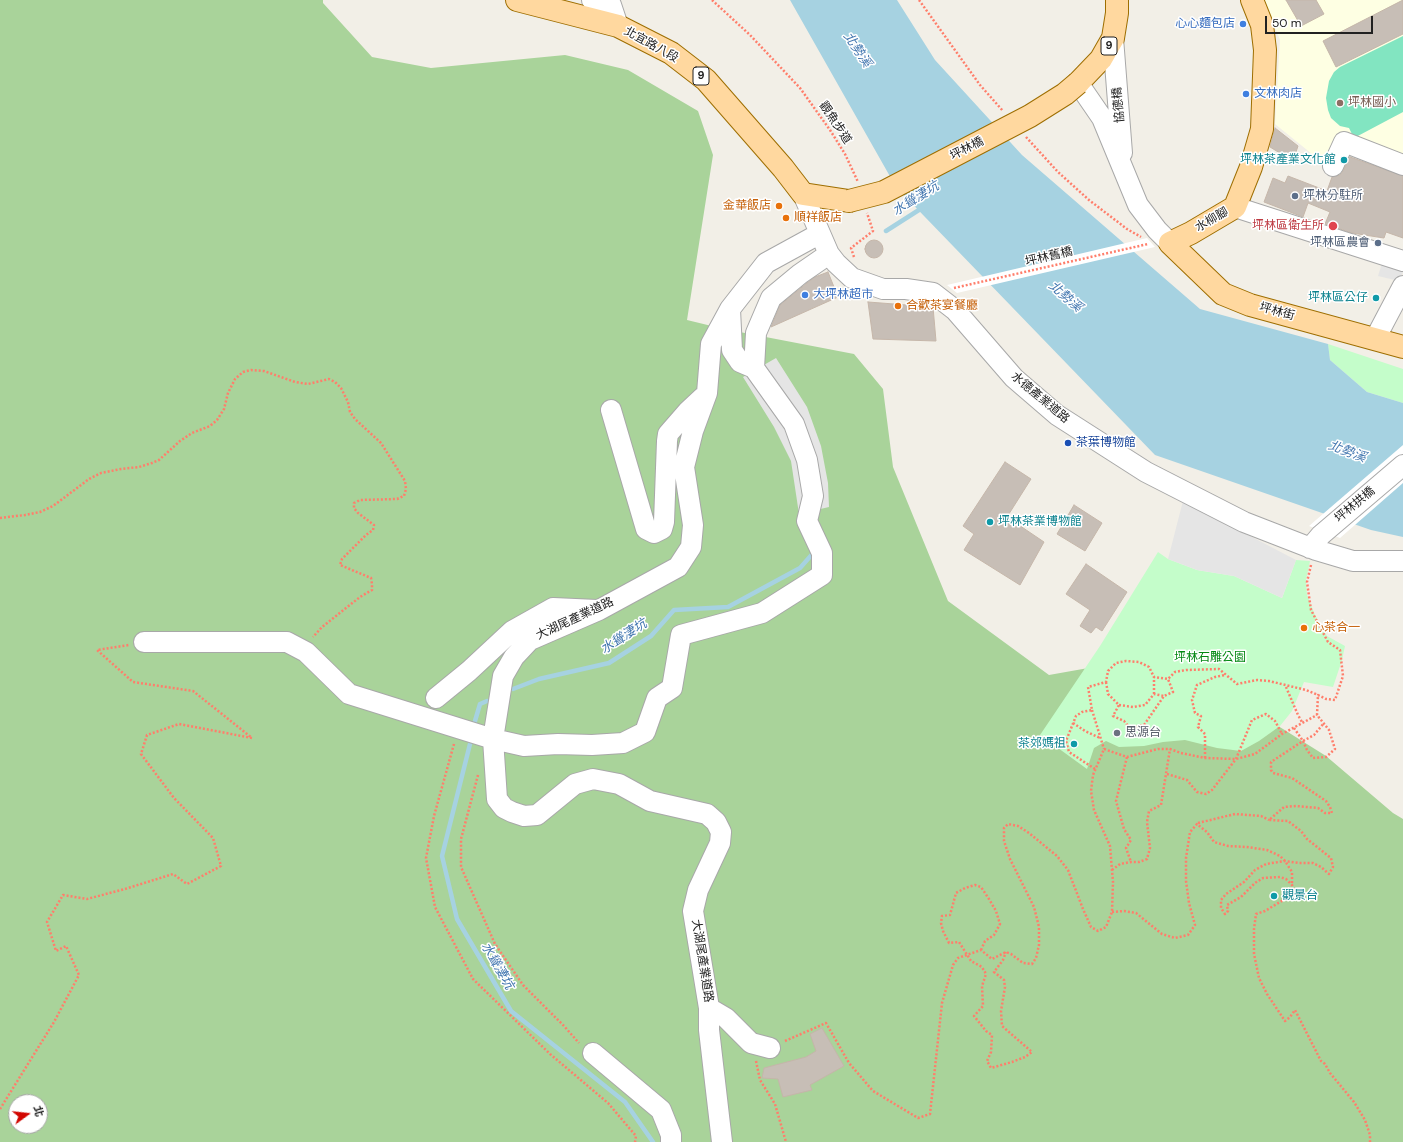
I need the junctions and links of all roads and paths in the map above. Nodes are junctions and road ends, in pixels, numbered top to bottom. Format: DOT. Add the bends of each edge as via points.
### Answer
graph roads {
  1 [pos="517,0"];
  2 [pos="592,0"];
  3 [pos="712,0"];
  4 [pos="1117,0"];
  5 [pos="1252,0"];
  6 [pos="618,26"];
  7 [pos="1113,38"];
  8 [pos="1078,83"];
  9 [pos="1403,165"];
  10 [pos="1334,166"];
  11 [pos="1124,173"];
  12 [pos="803,194"];
  13 [pos="858,199"];
  14 [pos="1235,207"];
  15 [pos="819,234"];
  16 [pos="1161,243"];
  17 [pos="829,254"];
  18 [pos="1403,261"];
  19 [pos="852,278"];
  20 [pos="1403,286"];
  21 [pos="951,289"];
  22 [pos="730,309"];
  23 [pos="1375,339"];
  24 [pos="1403,347"];
  25 [pos="754,368"];
  26 [pos="707,393"];
  27 [pos="611,410"];
  28 [pos="1403,465"];
  29 [pos="0,518"];
  30 [pos="1313,549"];
  31 [pos="1403,561"];
  32 [pos="599,610"];
  33 [pos="144,642"];
  34 [pos="306,652"];
  35 [pos="1226,675"];
  36 [pos="1154,677"];
  37 [pos="1168,678"];
  38 [pos="1106,682"];
  39 [pos="1286,686"];
  40 [pos="1154,694"];
  41 [pos="1318,695"];
  42 [pos="1164,696"];
  43 [pos="436,698"];
  44 [pos="1119,705"];
  45 [pos="1092,710"];
  46 [pos="1317,715"];
  47 [pos="1302,722"];
  48 [pos="1324,722"];
  49 [pos="1073,723"];
  50 [pos="459,728"];
  51 [pos="1294,728"];
  52 [pos="1282,734"];
  53 [pos="1100,738"];
  54 [pos="493,739"];
  55 [pos="1303,740"];
  56 [pos="1104,749"];
  57 [pos="1170,749"];
  58 [pos="1127,757"];
  59 [pos="1206,758"];
  60 [pos="1236,759"];
  61 [pos="1095,769"];
  62 [pos="478,773"];
  63 [pos="1167,774"];
  64 [pos="1269,820"];
  65 [pos="1197,824"];
  66 [pos="1285,861"];
  67 [pos="1131,862"];
  68 [pos="1112,870"];
  69 [pos="1292,885"];
  70 [pos="1112,912"];
  71 [pos="981,950"];
  72 [pos="1006,952"];
  73 [pos="967,954"];
  74 [pos="709,1008"];
  75 [pos="761,1045"];
  76 [pos="588,1050"];
  77 [pos="0,1109"];
  78 [pos="635,1142"];
  79 [pos="671,1142"];
  80 [pos="722,1142"];
  81 [pos="786,1142"];
  82 [pos="1370,1142"];
  1 -- 6 [label="main road, 北宜路八段 / 9"];
  2 -- 6 [label="street" via="611,5"];
  3 -- 13 [label="path, 觀魚步道" via="750,35 800,88 830,130 856,175"];
  4 -- 7 [label="main road, 9"];
  5 -- 14 [label="main road, 水柳腳" via="1262,25 1265,50 1262,129 1251,167"];
  6 -- 12 [label="main road, 北宜路八段 / 9" via="671,53 706,80"];
  7 -- 8 [label="main road, 9" via="1101,59"];
  7 -- 11 [label="street, 協德橋"];
  8 -- 11 [label="street, 協德橋" via="1102,118"];
  8 -- 13 [label="main road, 坪林橋 / 9, bridge" via="1030,116 884,192"];
  9 -- 10 [label="street" via="1344,142"];
  11 -- 16 [label="street, 協德橋" via="1138,205 1157,230"];
  12 -- 13 [label="main road, 9"];
  12 -- 15 [label="street, 水德產業道路"];
  13 -- 19 [label="path, 觀魚步道" via="872,231 851,248 856,262"];
  14 -- 16 [label="main road, 水柳腳" via="1191,233"];
  14 -- 18 [label="street"];
  15 -- 17 [label="street, 水德產業道路"];
  15 -- 22 [label="street, 大湖尾產業道路" via="766,263"];
  16 -- 21 [label="path, 坪林舊橋"];
  16 -- 23 [label="main road, 坪林街" via="1223,294 1250,305"];
  17 -- 19 [label="street, 水德產業道路"];
  17 -- 25 [label="street" via="771,298 756,333"];
  19 -- 30 [label="street, 水德產業道路" via="883,289 932,293 955,310 1014,378 1057,415 1146,472 1244,522"];
  20 -- 23 [label="street"];
  22 -- 25 [label="street" via="732,350 740,362"];
  22 -- 26 [label="street, 大湖尾產業道路" via="711,344"];
  23 -- 24 [label="main road, 坪林街"];
  25 -- 54 [label="street" via="794,424 807,460 813,496 807,520 822,553 822,575 762,613 681,634 672,688 657,698 645,732 624,744 524,746"];
  26 -- 27 [label="street" via="668,434 664,522 662,529 654,533 646,529"];
  26 -- 32 [label="street, 大湖尾產業道路" via="684,467 693,525 691,547 678,567"];
  28 -- 30 [label="street, 坪林拱橋" via="1321,535"];
  29 -- 34 [label="path" via="40,512 102,473 139,467 158,460 192,433 210,426 217,420 235,379 243,372 264,371 308,384 329,380 335,382 341,388 355,419 381,443 405,481 406,489 404,496 397,499 360,500 354,503 358,513 374,525 373,530 342,559 340,565 370,578 372,590 322,627 310,640"];
  30 -- 31 [label="street, 水德產業道路" via="1353,561"];
  30 -- 41 [label="path" via="1307,582 1311,610 1328,642 1340,650 1343,676 1335,700"];
  32 -- 43 [label="street" via="553,608 512,631"];
  32 -- 54 [label="street, 大湖尾產業道路" via="530,640 514,657 503,676"];
  33 -- 34 [label="street" via="287,642"];
  33 -- 77 [label="path" via="97,650 133,682 193,690 252,738 179,724 147,735 140,754 174,798 213,838 221,866 187,884 173,874 87,899 63,895 46,922 56,951 66,946 79,975 54,1022"];
  34 -- 50 [label="street" via="349,694"];
  35 -- 37 [label="path" via="1219,670 1203,668 1175,672"];
  35 -- 39 [label="path" via="1236,684 1257,680"];
  35 -- 59 [label="path" via="1197,685 1192,700 1195,713 1200,716 1198,727 1205,734"];
  36 -- 37 [label="path"];
  36 -- 38 [label="path" via="1149,667 1126,660 1116,663 1108,671"];
  36 -- 40 [label="path"];
  37 -- 42 [label="path" via="1173,692"];
  38 -- 44 [label="path" via="1108,694"];
  38 -- 45 [label="path" via="1088,687"];
  39 -- 41 [label="path"];
  39 -- 47 [label="path"];
  40 -- 42 [label="path"];
  40 -- 44 [label="path" via="1145,705"];
  41 -- 46 [label="path"];
  42 -- 44 [label="path" via="1144,725 1130,728 1124,721 1113,716"];
  45 -- 49 [label="path" via="1076,716"];
  45 -- 53 [label="path"];
  46 -- 47 [label="path"];
  46 -- 48 [label="path"];
  47 -- 51 [label="path"];
  48 -- 55 [label="path" via="1314,735"];
  48 -- 55 [label="path" via="1335,750 1326,757 1313,758"];
  49 -- 53 [label="path"];
  49 -- 61 [label="path" via="1066,741 1069,752"];
  50 -- 54 [label="street"];
  50 -- 78 [label="path" via="434,816 426,858 435,907 473,979 550,1054 608,1103 636,1136"];
  51 -- 52 [label="path"];
  51 -- 55 [label="path"];
  52 -- 60 [label="path" via="1255,754"];
  52 -- 60 [label="path" via="1275,721 1266,714 1252,720"];
  53 -- 56 [label="path"];
  54 -- 74 [label="street, 大湖尾產業道路" via="496,799 512,812 524,816 537,815 575,784 593,779 618,784 650,801 707,814 716,822 721,832 720,843 698,890 693,911"];
  55 -- 64 [label="path" via="1271,762 1271,770 1273,773 1292,778 1326,801 1332,813 1325,813 1318,808 1284,807"];
  56 -- 58 [label="path"];
  56 -- 61 [label="path"];
  57 -- 58 [label="path" via="1158,749"];
  57 -- 59 [label="path"];
  57 -- 63 [label="path"];
  58 -- 67 [label="path" via="1116,801 1124,829 1131,840 1126,848"];
  59 -- 60 [label="path"];
  60 -- 63 [label="path" via="1206,794 1198,792 1187,780"];
  61 -- 68 [label="path" via="1091,791 1094,810 1110,846"];
  62 -- 76 [label="path" via="461,839 461,867 496,944 523,985"];
  63 -- 67 [label="path" via="1162,805 1149,811 1147,822 1150,848 1147,859"];
  64 -- 65 [label="path" via="1261,816 1235,814"];
  64 -- 66 [label="path" via="1288,821 1301,831 1307,840 1331,858 1333,867 1328,874 1313,863"];
  65 -- 66 [label="path" via="1214,842 1267,850"];
  65 -- 70 [label="path" via="1190,832 1186,858 1186,881 1195,925 1188,935 1175,938 1162,934 1136,913"];
  66 -- 69 [label="path" via="1292,872"];
  66 -- 69 [label="path" via="1266,864 1256,870 1226,894 1221,900 1221,908 1225,914 1228,911 1227,905 1241,898 1263,878 1280,877"];
  67 -- 68 [label="path" via="1120,864"];
  68 -- 70 [label="path"];
  69 -- 82 [label="path" via="1294,891 1291,898 1256,914 1254,954 1259,978 1285,1021 1295,1010 1321,1061 1365,1120"];
  70 -- 72 [label="path" via="1106,927 1098,931 1091,927 1068,870 1057,856 1029,833 1018,826 1008,824 1004,828 1004,841 1034,907 1039,927 1039,945 1032,964 1023,963"];
  71 -- 72 [label="path" via="992,959"];
  71 -- 73 [label="path"];
  71 -- 73 [label="path" via="985,941 994,935 1000,924 990,899 975,885 956,893 950,914 942,916 941,923 949,943 959,942"];
  72 -- 73 [label="path" via="994,972 1004,980 1002,1026 1032,1052 1025,1057 991,1068 987,1061 991,1052 992,1035 974,1016 982,1006 982,986 986,974"];
  73 -- 75 [label="path" via="958,958 953,965 942,1003 930,1114 918,1118 873,1091 849,1064 826,1023"];
  74 -- 75 [label="street"];
  74 -- 80 [label="street, 大湖尾產業道路" via="709,1030"];
  75 -- 81 [label="path" via="760,1080 775,1104"];
  76 -- 79 [label="street" via="661,1110 671,1135"];
}
